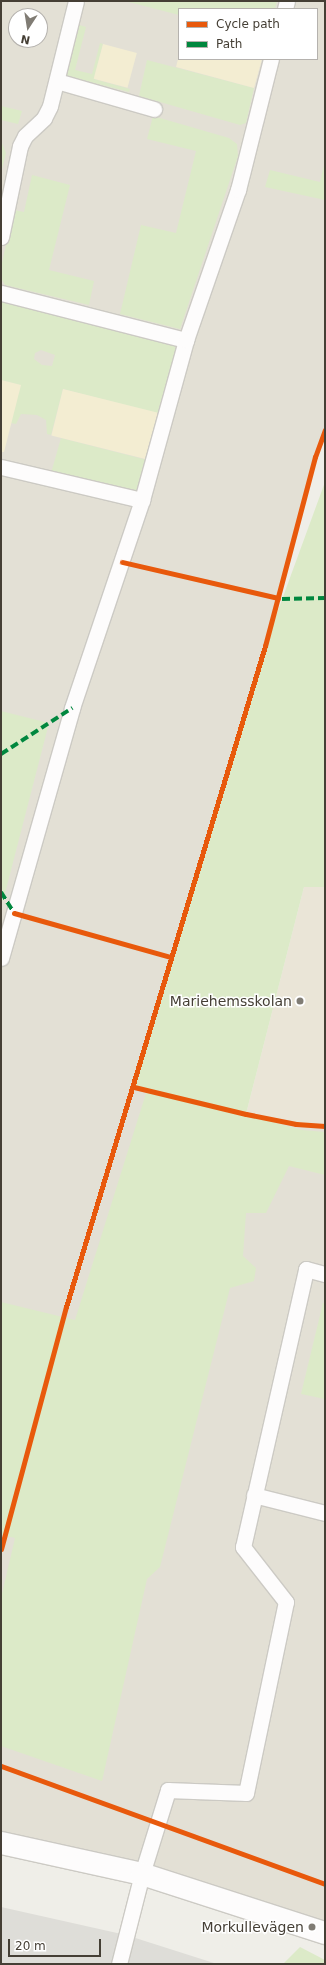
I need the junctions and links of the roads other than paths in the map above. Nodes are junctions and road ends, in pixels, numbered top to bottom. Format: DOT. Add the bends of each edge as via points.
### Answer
graph roads {
  1 [pos="76,1"];
  2 [pos="272,60"];
  3 [pos="57,81"];
  4 [pos="154,109"];
  5 [pos="1,237"];
  6 [pos="1,293"];
  7 [pos="186,340"];
  8 [pos="1,467"];
  9 [pos="142,500"];
  10 [pos="7,912"];
  11 [pos="1,958"];
  12 [pos="325,1274"];
  13 [pos="254,1495"];
  14 [pos="325,1513"];
  15 [pos="1,1843"];
  16 [pos="142,1874"];
  17 [pos="325,1932"];
  18 [pos="119,1964"];
  1 -- 3 [label="lane"];
  2 -- 7 [label="lane" via="238,190"];
  3 -- 4 [label="lane"];
  3 -- 5 [label="lane" via="44,118 25,136 20,146"];
  6 -- 7 [label="lane"];
  7 -- 9 [label="lane"];
  8 -- 9 [label="lane"];
  9 -- 10 [label="lane"];
  10 -- 11 [label="lane"];
  12 -- 13 [label="lane" via="306,1269"];
  13 -- 14 [label="lane"];
  13 -- 16 [label="lane" via="243,1547 286,1602 246,1793 168,1790"];
  15 -- 16 [label="street"];
  16 -- 17 [label="street"];
  16 -- 18 [label="lane"];
}
